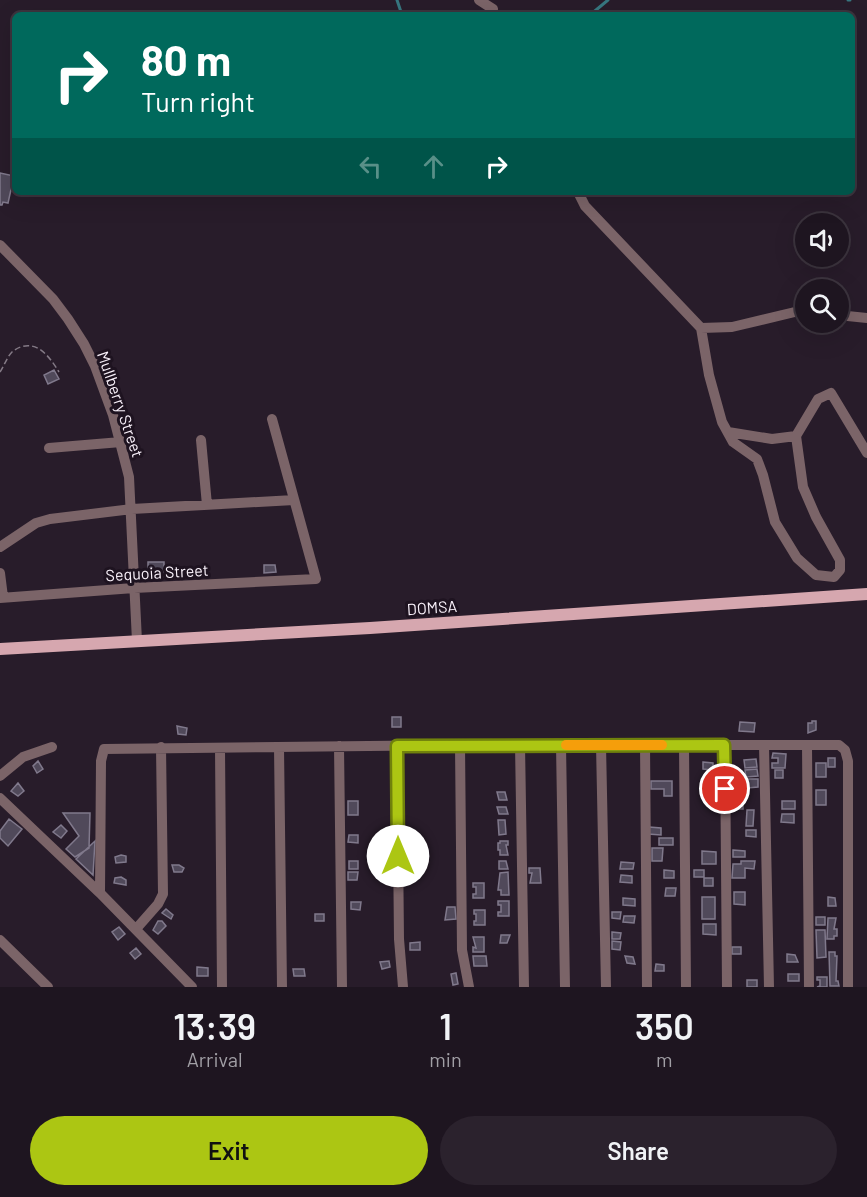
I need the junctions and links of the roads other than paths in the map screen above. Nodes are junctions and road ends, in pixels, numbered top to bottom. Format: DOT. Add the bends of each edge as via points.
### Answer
graph roads {
  1 [pos="480,0"];
  2 [pos="492,8"];
  3 [pos="580,195"];
  4 [pos="0,245"];
  5 [pos="795,312"];
  6 [pos="849,316"];
  7 [pos="867,318"];
  8 [pos="701,328"];
  9 [pos="272,419"];
  10 [pos="728,432"];
  11 [pos="796,436"];
  12 [pos="201,440"];
  13 [pos="121,442"];
  14 [pos="49,448"];
  15 [pos="867,453"];
  16 [pos="294,500"];
  17 [pos="207,505"];
  18 [pos="132,509"];
  19 [pos="0,547"];
  20 [pos="0,573"];
  21 [pos="134,588"];
  22 [pos="867,594"];
  23 [pos="1,598"];
  24 [pos="136,641"];
  25 [pos="0,649"];
  26 [pos="645,744"];
  27 [pos="460,745"];
  28 [pos="520,745"];
  29 [pos="561,745"];
  30 [pos="602,745"];
  31 [pos="684,745"];
  32 [pos="724,745"];
  33 [pos="764,745"];
  34 [pos="807,745"];
  35 [pos="339,746"];
  36 [pos="397,746"];
  37 [pos="52,747"];
  38 [pos="161,747"];
  39 [pos="279,747"];
  40 [pos="220,749"];
  41 [pos="0,776"];
  42 [pos="0,798"];
  43 [pos="100,893"];
  44 [pos="136,929"];
  45 [pos="0,940"];
  46 [pos="48,987"];
  47 [pos="192,987"];
  48 [pos="222,987"];
  49 [pos="282,987"];
  50 [pos="342,987"];
  51 [pos="403,987"];
  52 [pos="469,987"];
  53 [pos="524,987"];
  54 [pos="565,987"];
  55 [pos="606,987"];
  56 [pos="647,987"];
  57 [pos="686,987"];
  58 [pos="727,987"];
  59 [pos="769,987"];
  60 [pos="809,987"];
  61 [pos="849,987"];
  1 -- 2 [label="street"];
  3 -- 8 [label="street" via="585,206"];
  4 -- 13 [label="street, Mullberry Street" via="53,299 84,344"];
  5 -- 8 [label="street" via="732,327"];
  6 -- 7 [label="street"];
  8 -- 10 [label="street" via="711,386"];
  9 -- 16 [label="street"];
  10 -- 11 [label="street" via="772,439"];
  10 -- 11 [label="street" via="734,442 757,459 775,522 797,558 816,575 834,577 840,570 840,560 803,487"];
  11 -- 15 [label="street" via="818,399 831,393"];
  12 -- 17 [label="street"];
  13 -- 14 [label="street"];
  13 -- 18 [label="street, Mullberry Street"];
  16 -- 17 [label="street"];
  16 -- 21 [label="street, Sequoia Street" via="316,579"];
  17 -- 18 [label="street"];
  18 -- 19 [label="street" via="36,523"];
  18 -- 21 [label="street, Mullberry Street"];
  20 -- 23 [label="street"];
  21 -- 23 [label="street, Sequoia Street"];
  21 -- 24 [label="street, Mullberry Street"];
  22 -- 24 [label="main road, DOMSA"];
  24 -- 25 [label="main road, DOMSA"];
  26 -- 30 [label="street"];
  26 -- 31 [label="street"];
  26 -- 56 [label="street"];
  27 -- 28 [label="street"];
  27 -- 36 [label="street"];
  27 -- 52 [label="street" via="462,951"];
  28 -- 29 [label="street"];
  28 -- 53 [label="street"];
  29 -- 30 [label="street"];
  29 -- 54 [label="street"];
  30 -- 55 [label="street"];
  31 -- 32 [label="street"];
  31 -- 57 [label="street"];
  32 -- 33 [label="street"];
  32 -- 58 [label="street"];
  33 -- 34 [label="street"];
  33 -- 59 [label="street"];
  34 -- 60 [label="street"];
  34 -- 61 [label="street" via="839,745 848,761"];
  35 -- 36 [label="street"];
  35 -- 39 [label="street"];
  35 -- 50 [label="street"];
  36 -- 51 [label="street"];
  37 -- 41 [label="street" via="23,757"];
  38 -- 40 [label="street"];
  38 -- 43 [label="street" via="104,749"];
  38 -- 44 [label="street" via="163,894"];
  39 -- 40 [label="street"];
  39 -- 49 [label="street"];
  40 -- 48 [label="street"];
  42 -- 43 [label="street"];
  43 -- 44 [label="street"];
  44 -- 47 [label="street"];
  45 -- 46 [label="street"];
}
